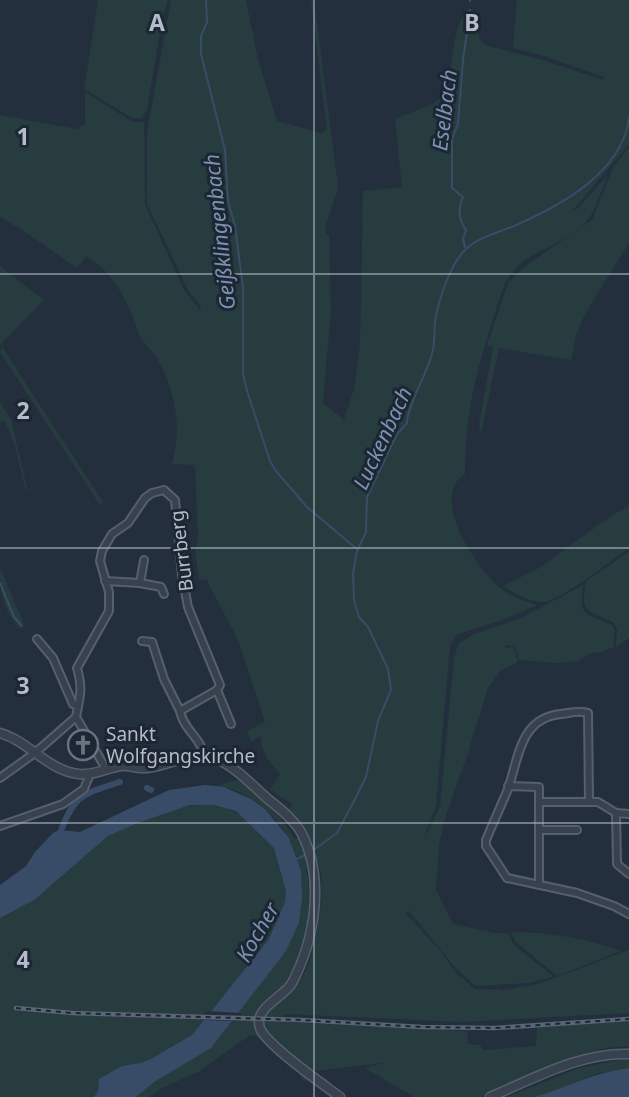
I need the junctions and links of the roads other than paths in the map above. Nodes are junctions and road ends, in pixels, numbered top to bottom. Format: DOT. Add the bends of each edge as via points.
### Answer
graph roads {
  1 [pos="144,560"];
  2 [pos="105,581"];
  3 [pos="140,583"];
  4 [pos="164,594"];
  5 [pos="37,639"];
  6 [pos="142,641"];
  7 [pos="217,690"];
  8 [pos="78,706"];
  9 [pos="180,712"];
  10 [pos="76,717"];
  11 [pos="231,724"];
  12 [pos="0,733"];
  13 [pos="36,752"];
  14 [pos="204,755"];
  15 [pos="106,769"];
  16 [pos="90,774"];
  17 [pos="0,778"];
  18 [pos="509,786"];
  19 [pos="589,801"];
  20 [pos="540,802"];
  21 [pos="616,813"];
  22 [pos="629,814"];
  23 [pos="0,826"];
  24 [pos="539,830"];
  25 [pos="577,830"];
  26 [pos="629,874"];
  27 [pos="539,885"];
  28 [pos="629,914"];
  29 [pos="629,1054"];
  30 [pos="340,1097"];
  31 [pos="490,1097"];
  1 -- 3 [label="street, Burrberg"];
  2 -- 3 [label="street, Burrberg"];
  2 -- 7 [label="street, Burrberg" via="100,561 112,534 128,523 145,498 164,491 175,500 186,599 220,685"];
  2 -- 8 [label="street, Burrberg" via="110,606 77,668 81,683"];
  3 -- 4 [label="street, Burrberg" via="161,587"];
  5 -- 8 [label="street"];
  6 -- 9 [label="street" via="152,642"];
  7 -- 9 [label="street"];
  7 -- 11 [label="street, Burrberg"];
  8 -- 10 [label="street"];
  9 -- 14 [label="street"];
  10 -- 13 [label="street"];
  10 -- 15 [label="street"];
  12 -- 13 [label="street"];
  13 -- 16 [label="street" via="60,769"];
  13 -- 17 [label="street"];
  14 -- 15 [label="street" via="147,768"];
  14 -- 30 [label="street" via="225,764 293,822 311,859 315,881 310,938 291,985 263,1011 259,1025 279,1048"];
  15 -- 16 [label="street"];
  16 -- 23 [label="street" via="84,789 63,804"];
  18 -- 19 [label="street" via="516,757 536,722 579,711 590,717"];
  18 -- 20 [label="street" via="539,787"];
  18 -- 27 [label="street" via="486,846 507,878"];
  19 -- 20 [label="street"];
  19 -- 21 [label="street"];
  20 -- 24 [label="street"];
  21 -- 22 [label="street"];
  21 -- 26 [label="street" via="617,864"];
  24 -- 25 [label="street"];
  24 -- 27 [label="street"];
  27 -- 28 [label="street" via="577,892"];
  29 -- 31 [label="street" via="570,1063"];
}
